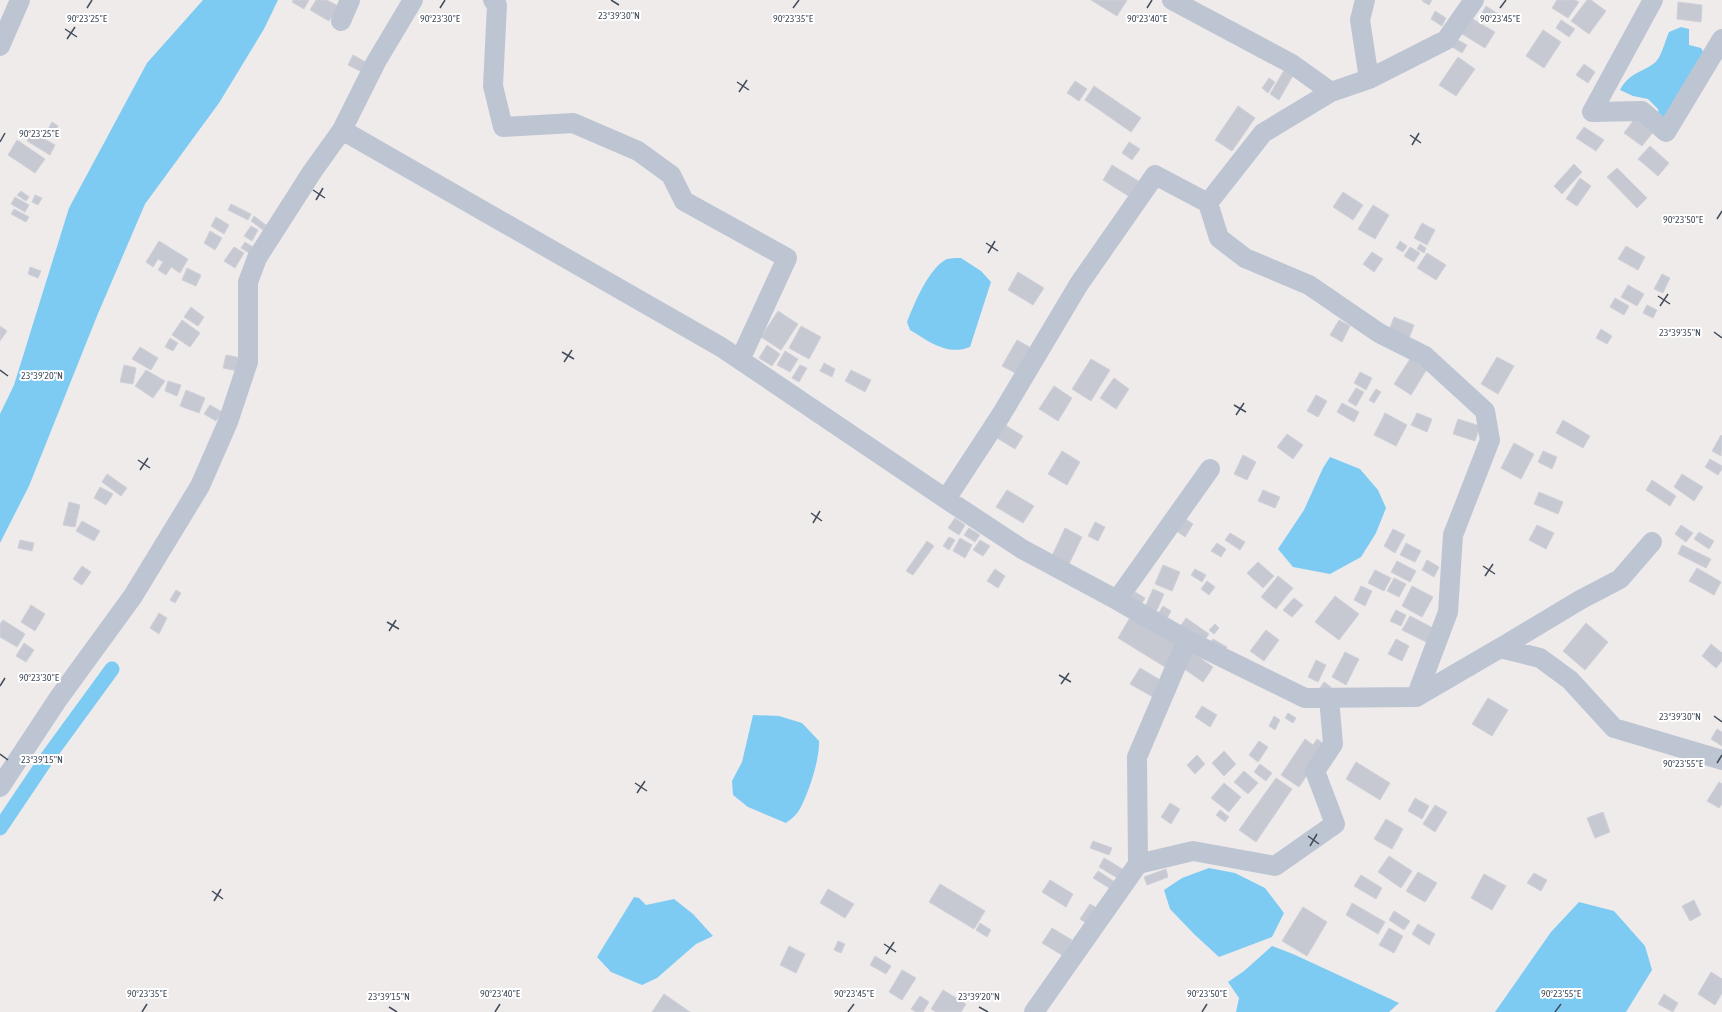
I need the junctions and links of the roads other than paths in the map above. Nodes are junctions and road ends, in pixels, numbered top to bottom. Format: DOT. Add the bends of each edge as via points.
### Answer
graph roads {
  1 [pos="20,0"];
  2 [pos="350,0"];
  3 [pos="413,0"];
  4 [pos="493,0"];
  5 [pos="1172,0"];
  6 [pos="1364,0"];
  7 [pos="1474,0"];
  8 [pos="1653,0"];
  9 [pos="341,21"];
  10 [pos="1722,39"];
  11 [pos="0,46"];
  12 [pos="1369,79"];
  13 [pos="1331,92"];
  14 [pos="342,130"];
  15 [pos="1208,203"];
  16 [pos="740,360"];
  17 [pos="1210,469"];
  18 [pos="946,499"];
  19 [pos="1652,542"];
  20 [pos="1117,600"];
  21 [pos="1187,640"];
  22 [pos="1500,648"];
  23 [pos="1416,697"];
  24 [pos="1329,698"];
  25 [pos="1722,760"];
  26 [pos="0,787"];
  27 [pos="1138,864"];
  28 [pos="1034,1012"];
  1 -- 11 [label="street"];
  2 -- 9 [label="street"];
  3 -- 14 [label="street" via="376,62"];
  4 -- 16 [label="street" via="497,5 493,86 503,127 573,123 638,151 670,175 684,201 787,258"];
  5 -- 13 [label="street" via="1263,47"];
  6 -- 12 [label="street" via="1360,20"];
  7 -- 12 [label="street" via="1446,40"];
  8 -- 10 [label="street" via="1592,112 1642,111 1666,132"];
  12 -- 13 [label="street"];
  13 -- 15 [label="street" via="1263,133"];
  14 -- 16 [label="street"];
  14 -- 26 [label="street" via="257,258 248,282 248,362 228,422 200,486 132,596 58,699"];
  15 -- 18 [label="street" via="1155,175 1079,284 1001,416"];
  15 -- 23 [label="street" via="1220,238 1244,258 1309,285 1379,333 1425,356 1485,411 1490,440 1453,535 1448,612"];
  16 -- 18 [label="street"];
  17 -- 20 [label="street"];
  18 -- 20 [label="street" via="1022,549"];
  19 -- 22 [label="street" via="1620,579"];
  20 -- 21 [label="street"];
  21 -- 24 [label="street" via="1305,698"];
  21 -- 27 [label="street" via="1137,757"];
  22 -- 23 [label="street"];
  22 -- 25 [label="street" via="1540,658 1570,680 1614,728"];
  23 -- 24 [label="street"];
  24 -- 27 [label="street" via="1333,744 1315,771 1335,824 1275,866 1193,851"];
  27 -- 28 [label="street"];
}
